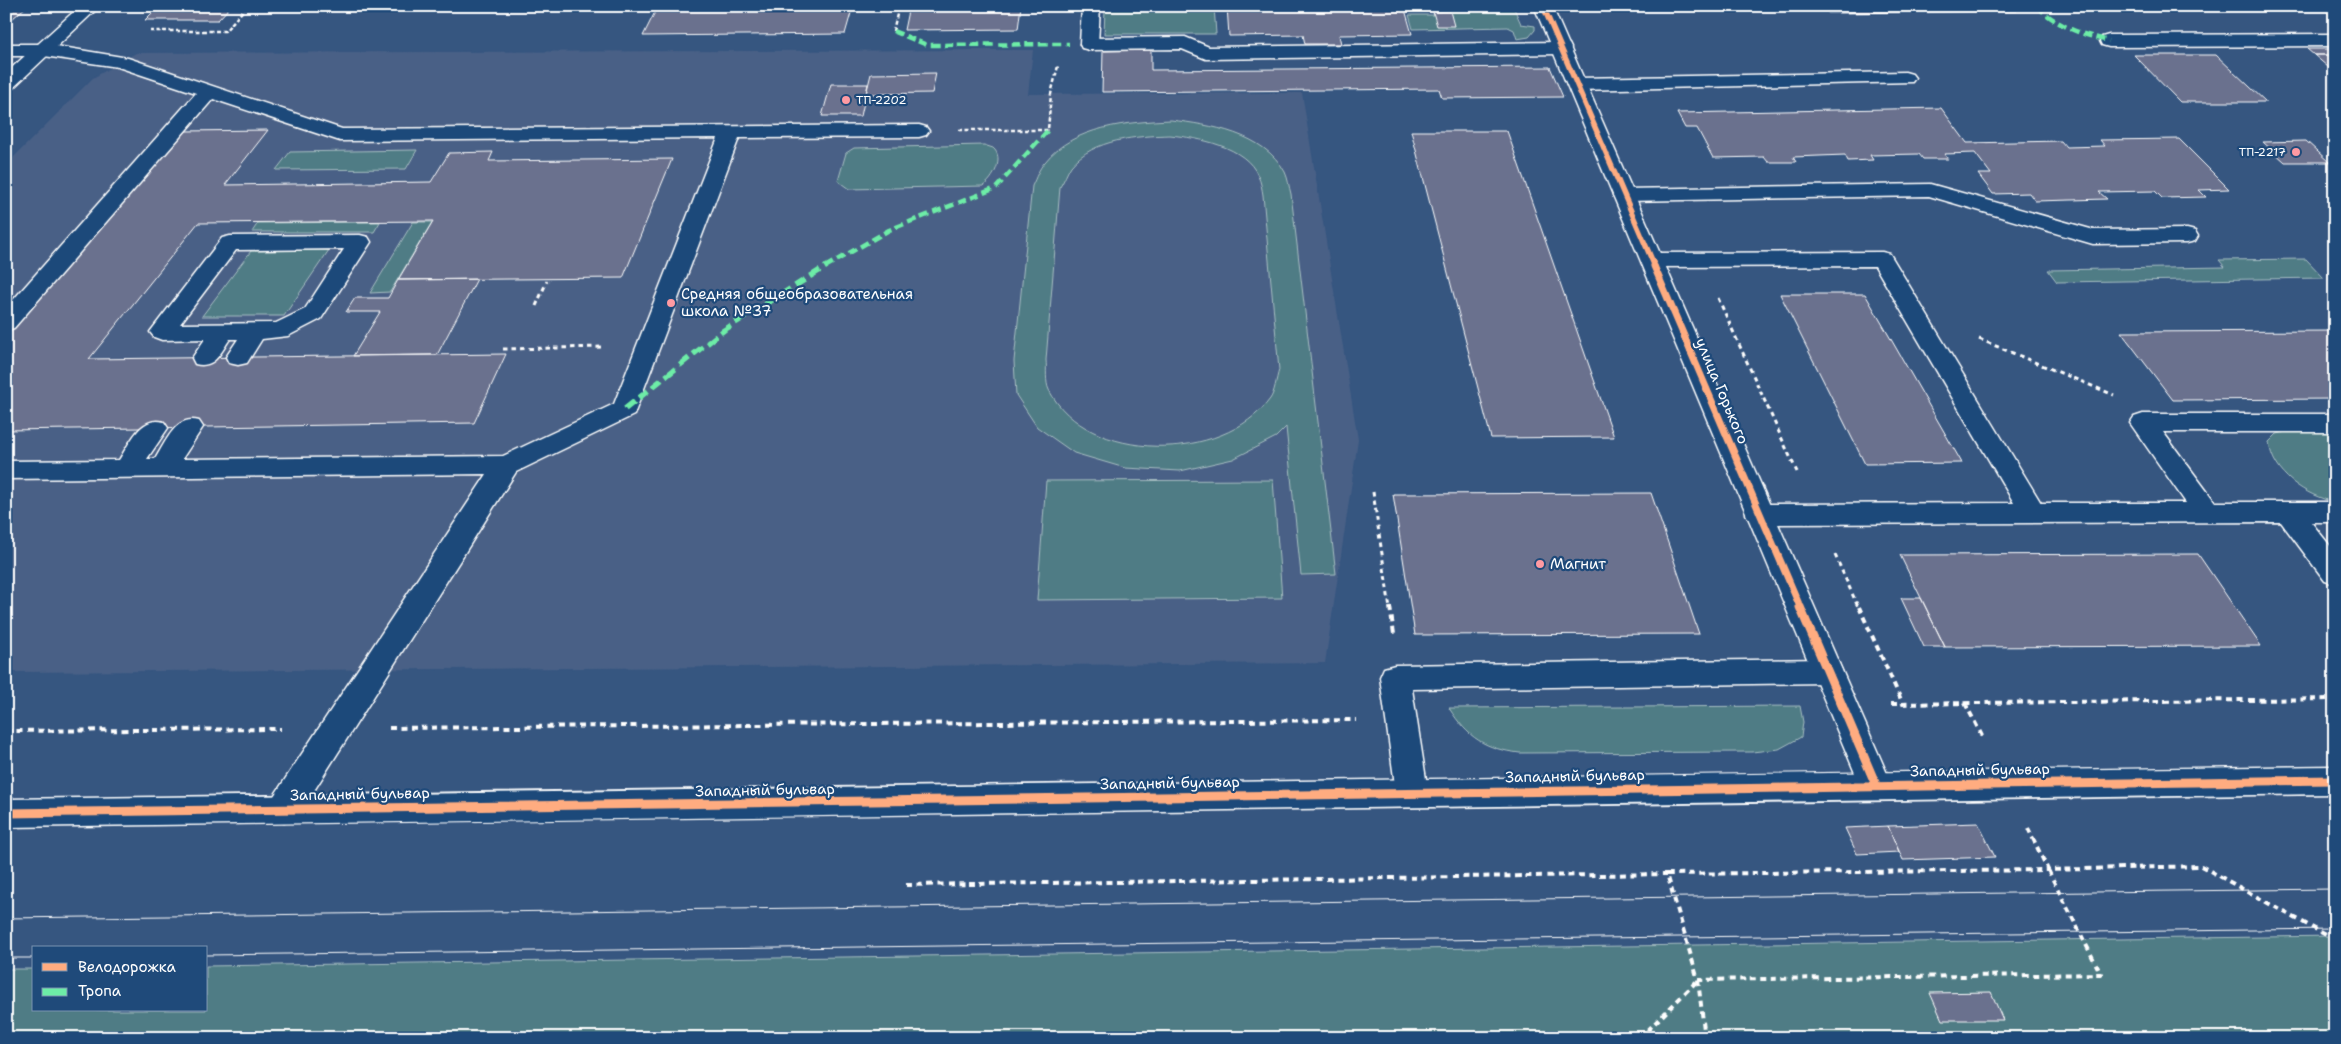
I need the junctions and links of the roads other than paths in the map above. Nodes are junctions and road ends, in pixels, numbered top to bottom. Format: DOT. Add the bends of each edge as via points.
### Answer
graph roads {
  1 [pos="91,6"];
  2 [pos="1543,6"];
  3 [pos="1091,8"];
  4 [pos="2109,40"];
  5 [pos="2335,40"];
  6 [pos="1562,48"];
  7 [pos="6,50"];
  8 [pos="44,50"];
  9 [pos="1905,78"];
  10 [pos="6,84"];
  11 [pos="1577,84"];
  12 [pos="209,91"];
  13 [pos="919,131"];
  14 [pos="731,132"];
  15 [pos="1624,195"];
  16 [pos="2188,236"];
  17 [pos="1652,260"];
  18 [pos="6,323"];
  19 [pos="255,331"];
  20 [pos="223,332"];
  21 [pos="238,357"];
  22 [pos="204,358"];
  23 [pos="2335,423"];
  24 [pos="190,427"];
  25 [pos="155,428"];
  26 [pos="507,465"];
  27 [pos="126,469"];
  28 [pos="162,469"];
  29 [pos="6,470"];
  30 [pos="2206,512"];
  31 [pos="2288,512"];
  32 [pos="2335,512"];
  33 [pos="1760,514"];
  34 [pos="2034,514"];
  35 [pos="2335,573"];
  36 [pos="1827,671"];
  37 [pos="2335,780"];
  38 [pos="1876,785"];
  39 [pos="1412,792"];
  40 [pos="284,809"];
  41 [pos="6,813"];
  1 -- 8 [label="street"];
  2 -- 6 [label="street, улица Горького"];
  3 -- 6 [label="street" via="1089,44 1185,43 1206,53"];
  4 -- 5 [label="street"];
  6 -- 11 [label="street, улица Горького"];
  7 -- 8 [label="street"];
  8 -- 10 [label="street"];
  8 -- 12 [label="street" via="121,62"];
  9 -- 11 [label="street"];
  11 -- 15 [label="street, улица Горького"];
  12 -- 14 [label="street" via="340,135"];
  12 -- 18 [label="street"];
  13 -- 14 [label="street"];
  14 -- 26 [label="street" via="625,409"];
  15 -- 16 [label="street" via="1930,190 2093,237"];
  15 -- 17 [label="street, улица Горького"];
  17 -- 33 [label="street, улица Горького"];
  17 -- 34 [label="street" via="1882,259"];
  19 -- 20 [label="street"];
  19 -- 20 [label="street" via="280,331 313,314 360,242 230,243 162,332"];
  19 -- 21 [label="street"];
  20 -- 22 [label="street"];
  23 -- 30 [label="street" via="2143,424"];
  24 -- 28 [label="street"];
  25 -- 27 [label="street"];
  26 -- 28 [label="street"];
  26 -- 40 [label="street"];
  27 -- 28 [label="street"];
  27 -- 29 [label="street"];
  30 -- 31 [label="street"];
  30 -- 34 [label="street"];
  31 -- 32 [label="street"];
  31 -- 35 [label="street"];
  33 -- 34 [label="street"];
  33 -- 36 [label="street, улица Горького"];
  36 -- 38 [label="street, улица Горького"];
  36 -- 39 [label="street" via="1395,677"];
  37 -- 38 [label="street, Западный бульвар"];
  38 -- 39 [label="street, Западный бульвар"];
  39 -- 40 [label="street, Западный бульвар"];
  40 -- 41 [label="street, Западный бульвар"];
}
